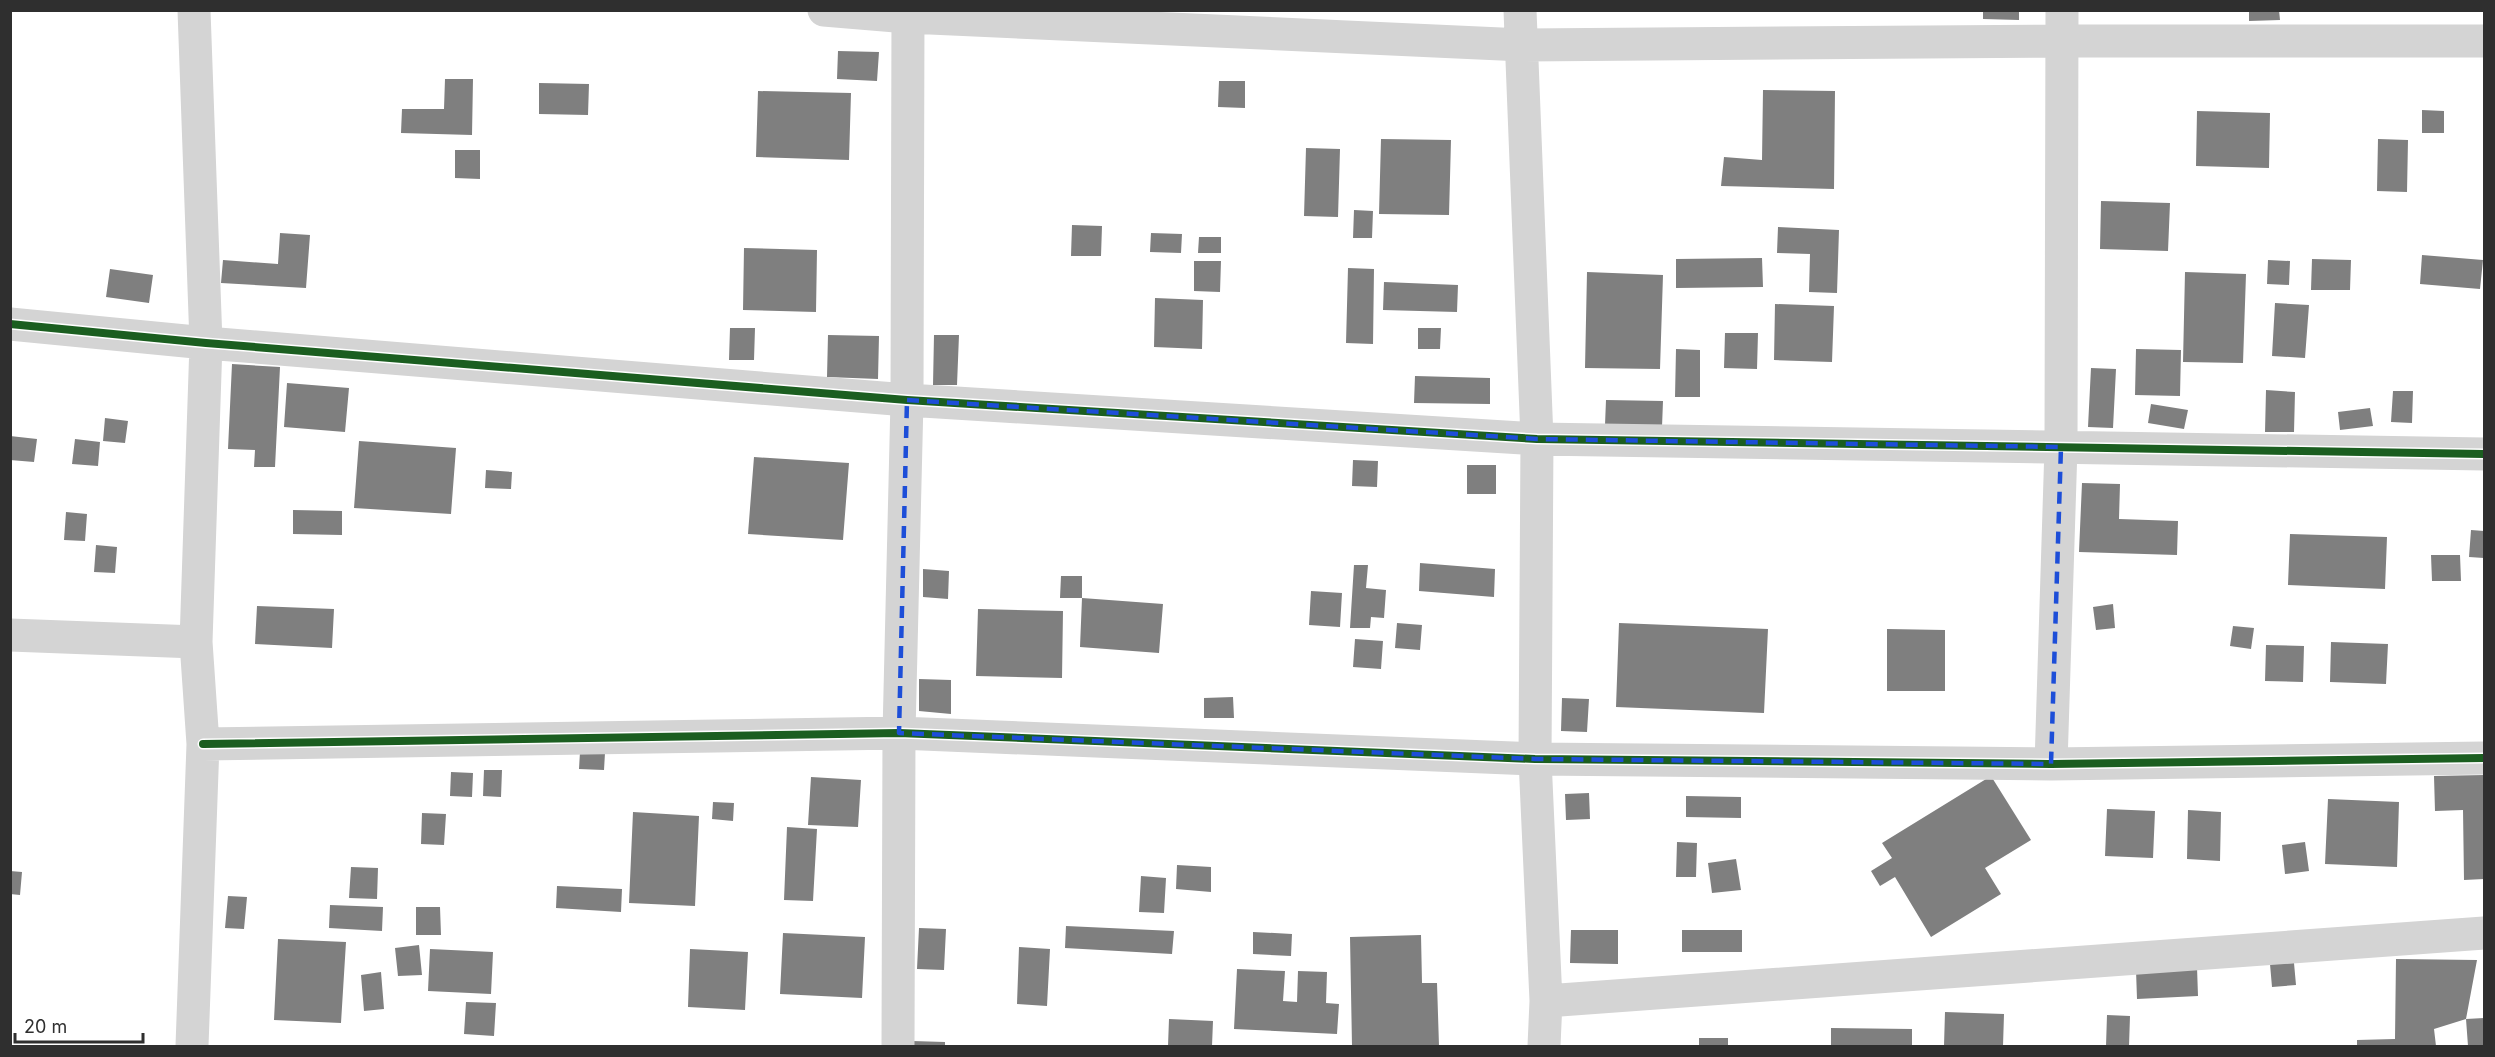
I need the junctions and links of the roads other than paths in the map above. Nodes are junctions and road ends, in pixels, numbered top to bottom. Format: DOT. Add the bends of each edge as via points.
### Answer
graph roads {
  1 [pos="194,10"];
  2 [pos="824,10"];
  3 [pos="1520,10"];
  4 [pos="908,14"];
  5 [pos="2062,26"];
  6 [pos="2484,41"];
  7 [pos="1523,45"];
  8 [pos="10,324"];
  9 [pos="206,343"];
  10 [pos="907,400"];
  11 [pos="1537,439"];
  12 [pos="2061,447"];
  13 [pos="2484,454"];
  14 [pos="10,635"];
  15 [pos="196,642"];
  16 [pos="898,734"];
  17 [pos="203,744"];
  18 [pos="2484,758"];
  19 [pos="1535,759"];
  20 [pos="2051,764"];
  21 [pos="2484,933"];
  22 [pos="1546,1001"];
  23 [pos="192,1047"];
  24 [pos="898,1047"];
  25 [pos="1544,1047"];
  1 -- 9 [label="street"];
  2 -- 4 [label="street"];
  3 -- 7 [label="street"];
  4 -- 7 [label="street"];
  4 -- 10 [label="street"];
  5 -- 6 [label="street"];
  5 -- 7 [label="street"];
  5 -- 12 [label="street"];
  7 -- 11 [label="street"];
  8 -- 9 [label="street"];
  9 -- 10 [label="street"];
  9 -- 15 [label="street"];
  10 -- 11 [label="street"];
  10 -- 16 [label="street"];
  11 -- 12 [label="street"];
  11 -- 19 [label="street"];
  12 -- 13 [label="street"];
  12 -- 20 [label="street"];
  14 -- 15 [label="street"];
  15 -- 17 [label="street"];
  16 -- 17 [label="street"];
  16 -- 19 [label="street"];
  16 -- 24 [label="street"];
  17 -- 23 [label="street"];
  18 -- 20 [label="street"];
  19 -- 20 [label="street"];
  19 -- 22 [label="street"];
  21 -- 22 [label="street"];
  22 -- 25 [label="street"];
}
